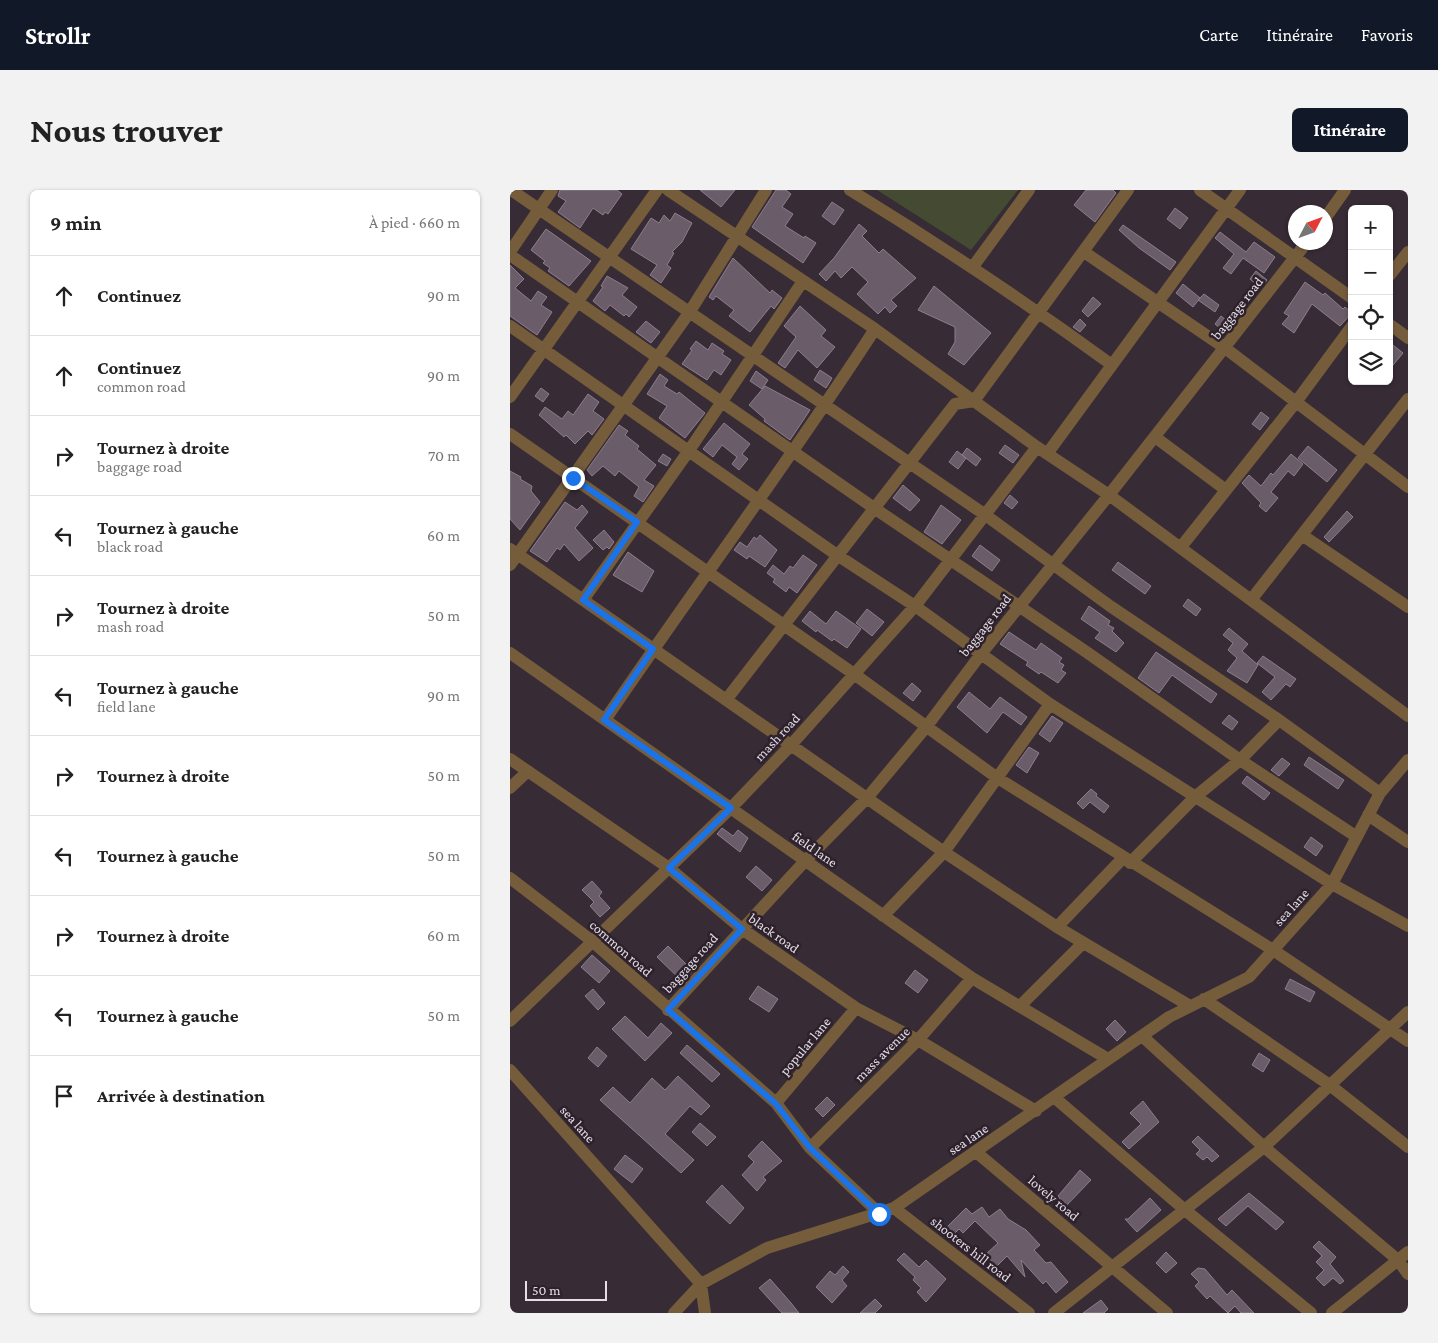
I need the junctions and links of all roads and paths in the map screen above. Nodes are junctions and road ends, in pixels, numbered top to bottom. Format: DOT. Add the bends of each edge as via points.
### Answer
graph roads {
  1 [pos="511,190"];
  2 [pos="552,190"];
  3 [pos="657,190"];
  4 [pos="668,190"];
  5 [pos="766,190"];
  6 [pos="850,190"];
  7 [pos="1029,190"];
  8 [pos="1128,190"];
  9 [pos="1200,190"];
  10 [pos="1240,190"];
  11 [pos="1346,190"];
  12 [pos="1227,208"];
  13 [pos="1333,208"];
  14 [pos="538,210"];
  15 [pos="737,237"];
  16 [pos="1301,250"];
  17 [pos="1084,252"];
  18 [pos="1408,252"];
  19 [pos="510,254"];
  20 [pos="1296,257"];
  21 [pos="609,258"];
  22 [pos="972,268"];
  23 [pos="1393,271"];
  24 [pos="804,281"];
  25 [pos="1348,295"];
  26 [pos="579,303"];
  27 [pos="1157,303"];
  28 [pos="1040,312"];
  29 [pos="689,313"];
  30 [pos="510,326"];
  31 [pos="1393,327"];
  32 [pos="875,329"];
  33 [pos="1348,331"];
  34 [pos="1408,338"];
  35 [pos="1225,348"];
  36 [pos="544,350"];
  37 [pos="752,355"];
  38 [pos="658,358"];
  39 [pos="1112,365"];
  40 [pos="510,397"];
  41 [pos="1408,399"];
  42 [pos="974,401"];
  43 [pos="721,402"];
  44 [pos="1296,402"];
  45 [pos="623,406"];
  46 [pos="826,406"];
  47 [pos="510,434"];
  48 [pos="1155,437"];
  49 [pos="1042,450"];
  50 [pos="688,452"];
  51 [pos="793,452"];
  52 [pos="1365,455"];
  53 [pos="910,463"];
  54 [pos="573,478"];
  55 [pos="1408,487"];
  56 [pos="1226,490"];
  57 [pos="1109,495"];
  58 [pos="760,501"];
  59 [pos="874,508"];
  60 [pos="984,514"];
  61 [pos="637,522"];
  62 [pos="1302,535"];
  63 [pos="1181,547"];
  64 [pos="514,552"];
  65 [pos="837,556"];
  66 [pos="949,559"];
  67 [pos="1053,564"];
  68 [pos="510,566"];
  69 [pos="708,572"];
  70 [pos="583,600"];
  71 [pos="1251,600"];
  72 [pos="915,606"];
  73 [pos="1019,606"];
  74 [pos="1408,607"];
  75 [pos="784,625"];
  76 [pos="653,649"];
  77 [pos="510,653"];
  78 [pos="980,654"];
  79 [pos="854,674"];
  80 [pos="726,700"];
  81 [pos="1050,704"];
  82 [pos="1408,716"];
  83 [pos="604,720"];
  84 [pos="1279,720"];
  85 [pos="927,726"];
  86 [pos="791,745"];
  87 [pos="510,759"];
  88 [pos="1240,760"];
  89 [pos="1408,760"];
  90 [pos="528,771"];
  91 [pos="996,777"];
  92 [pos="510,788"];
  93 [pos="1380,793"];
  94 [pos="1195,797"];
  95 [pos="867,798"];
  96 [pos="731,808"];
  97 [pos="1368,816"];
  98 [pos="1357,837"];
  99 [pos="1408,842"];
  100 [pos="944,852"];
  101 [pos="1126,860"];
  102 [pos="805,861"];
  103 [pos="669,868"];
  104 [pos="510,878"];
  105 [pos="1332,884"];
  106 [pos="883,916"];
  107 [pos="1408,926"];
  108 [pos="1057,927"];
  109 [pos="742,929"];
  110 [pos="592,941"];
  111 [pos="1084,943"];
  112 [pos="1273,950"];
  113 [pos="972,978"];
  114 [pos="1204,999"];
  115 [pos="1020,1006"];
  116 [pos="1190,1006"];
  117 [pos="856,1008"];
  118 [pos="668,1010"];
  119 [pos="1408,1012"];
  120 [pos="510,1021"];
  121 [pos="1393,1029"];
  122 [pos="1142,1036"];
  123 [pos="918,1040"];
  124 [pos="1408,1041"];
  125 [pos="1108,1060"];
  126 [pos="510,1070"];
  127 [pos="1331,1086"];
  128 [pos="1055,1098"];
  129 [pos="776,1104"];
  130 [pos="1036,1111"];
  131 [pos="1264,1147"];
  132 [pos="1408,1147"];
  133 [pos="810,1148"];
  134 [pos="976,1152"];
  135 [pos="894,1208"];
  136 [pos="1184,1210"];
  137 [pos="879,1214"];
  138 [pos="1403,1256"];
  139 [pos="1113,1267"];
  140 [pos="1408,1274"];
  141 [pos="702,1284"];
  142 [pos="1027,1312"];
  143 [pos="674,1313"];
  144 [pos="705,1313"];
  145 [pos="1054,1313"];
  146 [pos="1167,1313"];
  147 [pos="1311,1313"];
  148 [pos="1332,1313"];
  1 -- 14 [label="street"];
  2 -- 14 [label="street"];
  3 -- 21 [label="street"];
  4 -- 15 [label="street"];
  5 -- 15 [label="street"];
  6 -- 22 [label="street"];
  7 -- 22 [label="street"];
  8 -- 17 [label="street"];
  9 -- 12 [label="street"];
  10 -- 12 [label="street, mash road"];
  11 -- 13 [label="street"];
  12 -- 20 [label="street"];
  12 -- 27 [label="street, mash road"];
  14 -- 19 [label="street"];
  14 -- 21 [label="street"];
  15 -- 24 [label="street"];
  15 -- 29 [label="street"];
  16 -- 20 [label="street, baggage road"];
  17 -- 27 [label="street"];
  17 -- 28 [label="street"];
  18 -- 23 [label="street"];
  19 -- 26 [label="street"];
  20 -- 25 [label="street"];
  20 -- 35 [label="street, baggage road"];
  21 -- 26 [label="street"];
  21 -- 29 [label="street"];
  22 -- 28 [label="street"];
  24 -- 32 [label="street"];
  24 -- 37 [label="street"];
  26 -- 36 [label="street"];
  26 -- 38 [label="street"];
  27 -- 35 [label="street"];
  27 -- 39 [label="street, mash road"];
  28 -- 39 [label="street"];
  28 -- 42 [label="street"];
  29 -- 37 [label="street"];
  29 -- 38 [label="street"];
  30 -- 36 [label="street"];
  31 -- 34 [label="street"];
  32 -- 42 [label="street"];
  32 -- 46 [label="street"];
  33 -- 44 [label="street"];
  35 -- 44 [label="street"];
  35 -- 48 [label="street, baggage road"];
  36 -- 40 [label="street"];
  36 -- 45 [label="street"];
  37 -- 43 [label="street"];
  37 -- 46 [label="street"];
  38 -- 43 [label="street"];
  38 -- 45 [label="street"];
  39 -- 49 [label="street, mash road"];
  41 -- 52 [label="street"];
  42 -- 49 [label="street"];
  42 -- 53 [label="street" via="955,404"];
  43 -- 50 [label="street"];
  43 -- 51 [label="street"];
  44 -- 52 [label="street"];
  44 -- 56 [label="street"];
  45 -- 50 [label="street"];
  45 -- 54 [label="street"];
  46 -- 51 [label="street"];
  46 -- 53 [label="street"];
  47 -- 54 [label="street"];
  48 -- 56 [label="street"];
  48 -- 57 [label="street, baggage road"];
  49 -- 57 [label="street"];
  49 -- 60 [label="street, mash road"];
  50 -- 58 [label="street"];
  50 -- 61 [label="street"];
  51 -- 58 [label="street"];
  51 -- 59 [label="street"];
  52 -- 55 [label="street"];
  52 -- 62 [label="street"];
  53 -- 59 [label="street"];
  53 -- 60 [label="street"];
  54 -- 61 [label="street"];
  54 -- 64 [label="street"];
  56 -- 63 [label="street"];
  57 -- 63 [label="street"];
  57 -- 67 [label="street, baggage road"];
  58 -- 65 [label="street"];
  58 -- 69 [label="street"];
  59 -- 65 [label="street"];
  59 -- 66 [label="street"];
  60 -- 66 [label="street, mash road"];
  60 -- 67 [label="street"];
  61 -- 69 [label="street"];
  61 -- 70 [label="street"];
  62 -- 71 [label="street"];
  62 -- 74 [label="street"];
  63 -- 71 [label="street"];
  64 -- 68 [label="street"];
  64 -- 70 [label="street"];
  65 -- 72 [label="street"];
  65 -- 75 [label="street"];
  66 -- 72 [label="street, mash road"];
  66 -- 73 [label="street"];
  67 -- 73 [label="street, baggage road"];
  67 -- 84 [label="street"];
  69 -- 75 [label="street"];
  69 -- 76 [label="street"];
  70 -- 76 [label="street"];
  71 -- 82 [label="street"];
  72 -- 78 [label="street"];
  72 -- 79 [label="street, mash road"];
  73 -- 78 [label="street, baggage road"];
  73 -- 88 [label="street"];
  75 -- 79 [label="street"];
  75 -- 80 [label="street"];
  76 -- 80 [label="street"];
  76 -- 83 [label="street"];
  77 -- 83 [label="street, field lane"];
  78 -- 81 [label="street"];
  78 -- 85 [label="street, baggage road"];
  79 -- 85 [label="street"];
  79 -- 86 [label="street, mash road"];
  80 -- 86 [label="street"];
  81 -- 91 [label="street"];
  81 -- 94 [label="street"];
  83 -- 96 [label="street, field lane"];
  84 -- 88 [label="street"];
  84 -- 93 [label="street"];
  85 -- 91 [label="street"];
  85 -- 95 [label="street, baggage road"];
  86 -- 95 [label="street"];
  86 -- 96 [label="street, mash road"];
  87 -- 90 [label="street, black road"];
  88 -- 94 [label="street"];
  88 -- 98 [label="street"];
  89 -- 93 [label="street, sea lane"];
  90 -- 92 [label="street"];
  90 -- 103 [label="street, black road"];
  91 -- 100 [label="street"];
  91 -- 101 [label="street"];
  93 -- 97 [label="street, sea lane"];
  94 -- 101 [label="street"];
  94 -- 105 [label="street"];
  95 -- 100 [label="street"];
  95 -- 102 [label="street, baggage road"];
  96 -- 102 [label="street, field lane"];
  96 -- 103 [label="street, mash road"];
  97 -- 98 [label="street, sea lane"];
  97 -- 99 [label="street"];
  98 -- 105 [label="street, sea lane"];
  100 -- 106 [label="street"];
  100 -- 108 [label="street"];
  101 -- 108 [label="street"];
  101 -- 112 [label="street"];
  102 -- 106 [label="street, field lane"];
  102 -- 109 [label="street, baggage road"];
  103 -- 109 [label="street, black road"];
  103 -- 110 [label="street, mash road"];
  104 -- 110 [label="street, common road"];
  105 -- 107 [label="street"];
  105 -- 112 [label="street, sea lane"];
  106 -- 113 [label="street, field lane"];
  108 -- 111 [label="street"];
  109 -- 117 [label="street, black road"];
  109 -- 118 [label="street, baggage road"];
  110 -- 118 [label="street, common road"];
  110 -- 120 [label="street, mash road"];
  111 -- 115 [label="street"];
  111 -- 116 [label="street"];
  112 -- 114 [label="street, sea lane" via="1249,977"];
  112 -- 121 [label="street"];
  113 -- 115 [label="street, field lane"];
  113 -- 123 [label="street, mass avenue"];
  114 -- 116 [label="street, sea lane"];
  114 -- 127 [label="street"];
  115 -- 125 [label="street, field lane"];
  116 -- 122 [label="street, sea lane"];
  117 -- 123 [label="street, black road"];
  117 -- 129 [label="street, popular lane"];
  118 -- 129 [label="street, common road"];
  119 -- 121 [label="street"];
  121 -- 124 [label="street"];
  121 -- 127 [label="street"];
  122 -- 125 [label="street, sea lane"];
  122 -- 131 [label="street"];
  123 -- 130 [label="street, black road"];
  123 -- 133 [label="street, mass avenue"];
  125 -- 128 [label="street, sea lane"];
  126 -- 141 [label="street, sea lane"];
  127 -- 131 [label="street"];
  127 -- 132 [label="street"];
  128 -- 130 [label="street, sea lane"];
  128 -- 136 [label="street"];
  129 -- 133 [label="street, common road"];
  130 -- 134 [label="street, sea lane"];
  131 -- 136 [label="street"];
  131 -- 138 [label="street"];
  133 -- 137 [label="street, common road"];
  134 -- 135 [label="street, sea lane"];
  134 -- 139 [label="street, lovely road"];
  135 -- 137 [label="street, sea lane"];
  135 -- 142 [label="street, shooters hill road"];
  136 -- 139 [label="street"];
  136 -- 147 [label="street"];
  137 -- 141 [label="street, sea lane" via="767,1248"];
  138 -- 140 [label="street"];
  138 -- 148 [label="street"];
  139 -- 145 [label="street"];
  139 -- 146 [label="street, lovely road"];
  141 -- 143 [label="street"];
  141 -- 144 [label="street"];
}
